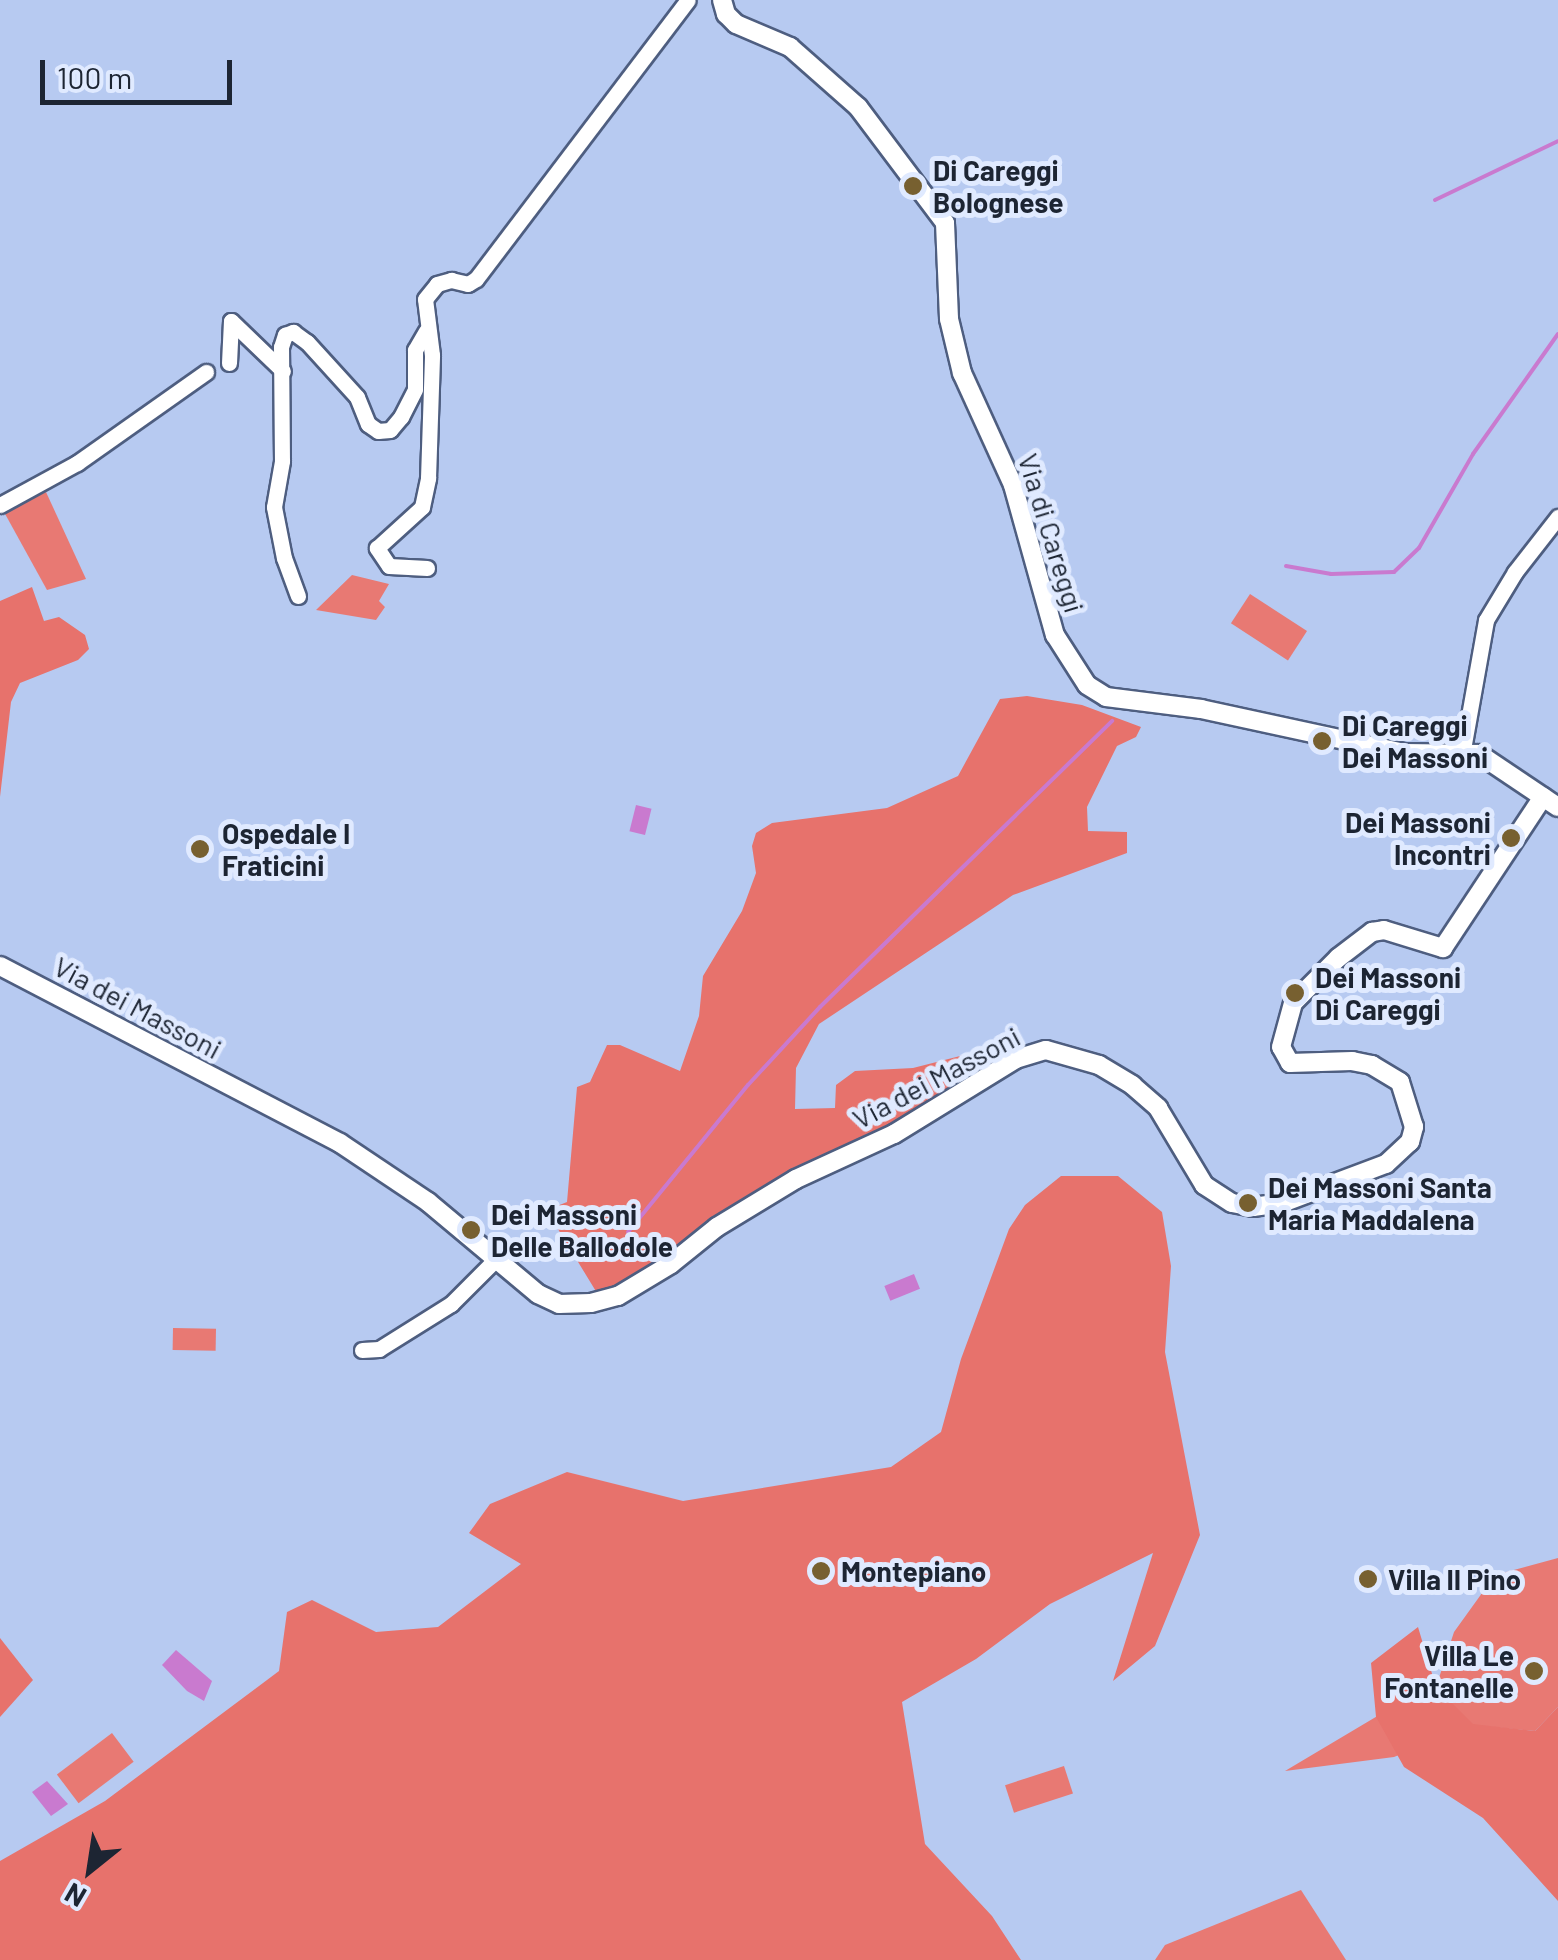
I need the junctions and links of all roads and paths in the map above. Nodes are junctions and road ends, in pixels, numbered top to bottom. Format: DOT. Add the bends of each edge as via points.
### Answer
graph roads {
  1 [pos="688,0"];
  2 [pos="722,0"];
  3 [pos="426,331"];
  4 [pos="229,363"];
  5 [pos="206,372"];
  6 [pos="283,372"];
  7 [pos="0,505"];
  8 [pos="1558,517"];
  9 [pos="426,568"];
  10 [pos="298,596"];
  11 [pos="1462,755"];
  12 [pos="1550,802"];
  13 [pos="0,966"];
  14 [pos="495,1260"];
  15 [pos="362,1350"];
  1 -- 3 [label="street" via="476,278 436,284 425,299"];
  2 -- 11 [label="street, Via di Careggi" via="736,24 790,47 858,107 945,222 949,319 962,373 1022,513 1055,635 1087,685 1106,697 1201,709 1404,754"];
  3 -- 6 [label="street" via="415,350 415,389 390,430 368,424 357,397 294,332 281,346"];
  3 -- 9 [label="street" via="432,355 422,507 377,548 389,566"];
  4 -- 6 [label="street" via="230,321"];
  5 -- 7 [label="street" via="77,464"];
  6 -- 10 [label="street" via="274,507"];
  8 -- 11 [label="street" via="1486,620"];
  11 -- 12 [label="street, Via di Careggi" via="1500,764"];
  12 -- 14 [label="street, Via dei Massoni" via="1443,948 1372,932 1293,1004 1282,1042 1286,1060 1352,1061 1400,1082 1414,1126 1410,1142 1386,1164 1282,1203 1232,1203 1204,1185 1158,1108 1132,1085 1099,1065 1046,1050 998,1068 894,1134 796,1179 618,1296 560,1304"];
  13 -- 14 [label="street, Via dei Massoni" via="340,1143 428,1202"];
  14 -- 15 [label="street" via="452,1304 378,1349"];
}
